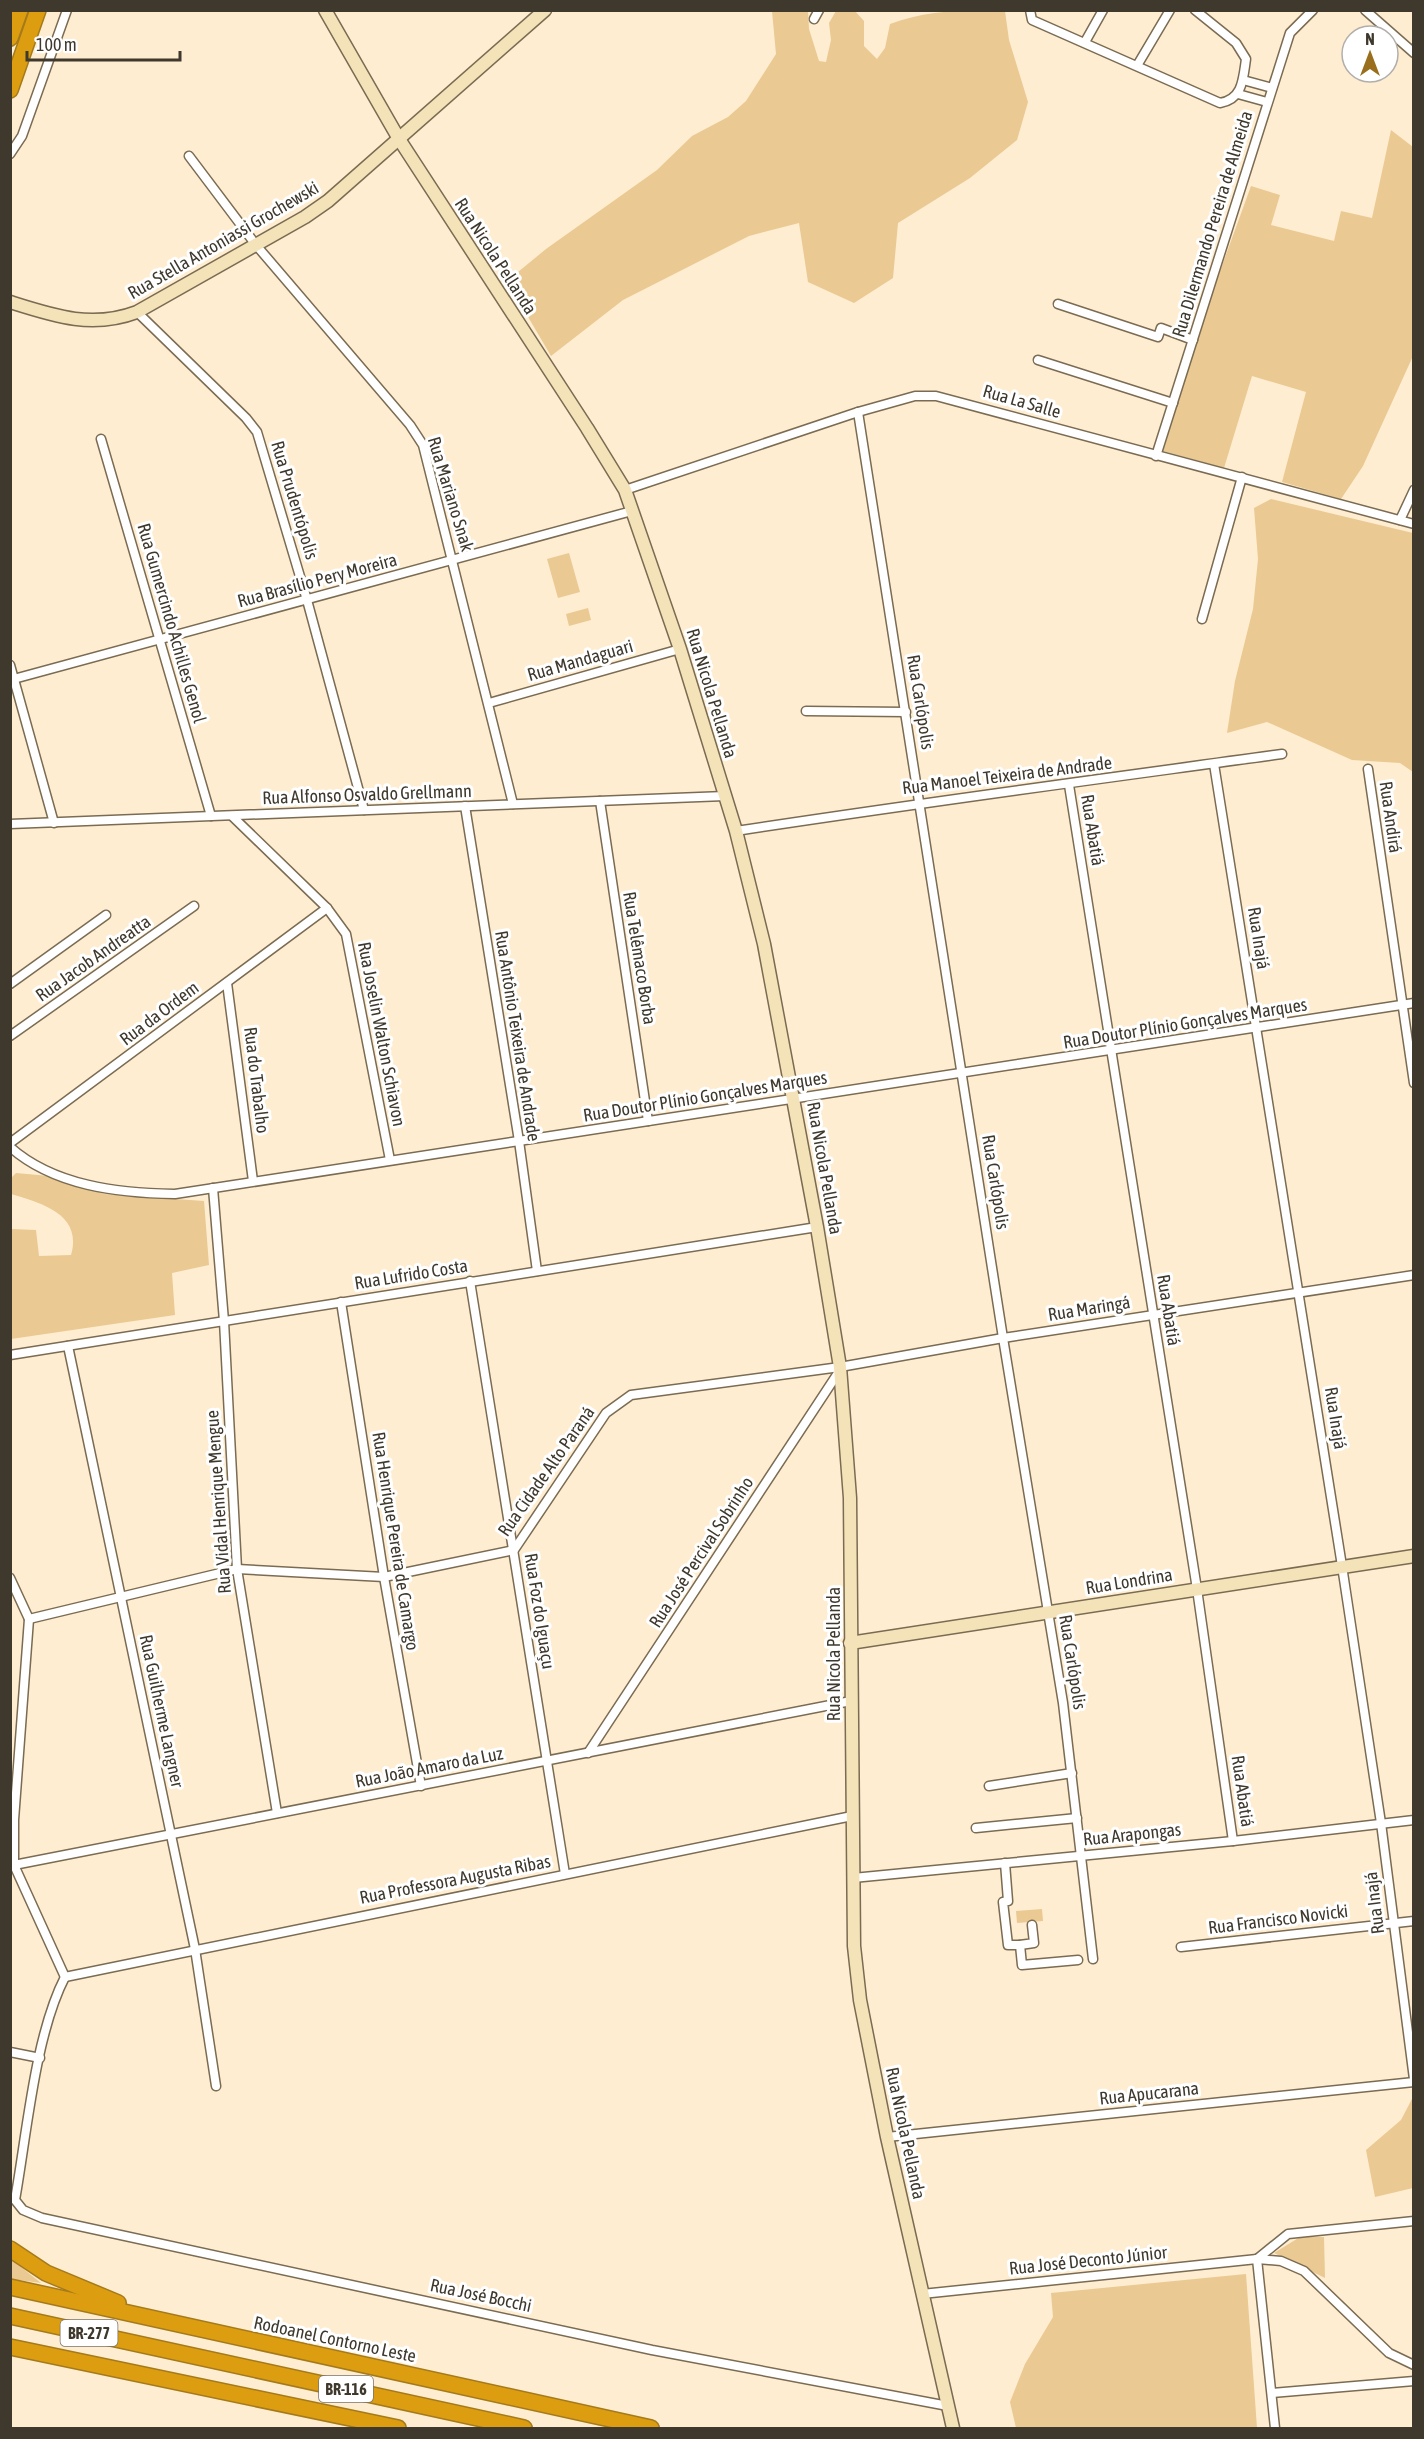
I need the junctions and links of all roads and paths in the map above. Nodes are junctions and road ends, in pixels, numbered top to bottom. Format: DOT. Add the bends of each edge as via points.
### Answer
graph roads {
  1 [pos="20,10"];
  2 [pos="38,10"];
  3 [pos="67,10"];
  4 [pos="325,10"];
  5 [pos="545,10"];
  6 [pos="819,10"];
  7 [pos="1030,10"];
  8 [pos="1103,10"];
  9 [pos="1170,10"];
  10 [pos="1195,10"];
  11 [pos="1313,10"];
  12 [pos="1365,10"];
  13 [pos="814,19"];
  14 [pos="10,38"];
  15 [pos="1085,42"];
  16 [pos="1413,53"];
  17 [pos="1138,64"];
  18 [pos="1243,80"];
  19 [pos="1272,88"];
  20 [pos="10,90"];
  21 [pos="1238,94"];
  22 [pos="1267,102"];
  23 [pos="399,139"];
  24 [pos="10,154"];
  25 [pos="189,156"];
  26 [pos="256,245"];
  27 [pos="10,302"];
  28 [pos="1058,304"];
  29 [pos="137,312"];
  30 [pos="1193,340"];
  31 [pos="1038,360"];
  32 [pos="1173,403"];
  33 [pos="858,412"];
  34 [pos="101,439"];
  35 [pos="1156,456"];
  36 [pos="1242,477"];
  37 [pos="625,490"];
  38 [pos="1413,490"];
  39 [pos="632,511"];
  40 [pos="1400,520"];
  41 [pos="1413,524"];
  42 [pos="454,560"];
  43 [pos="307,600"];
  44 [pos="1202,620"];
  45 [pos="160,640"];
  46 [pos="680,649"];
  47 [pos="10,665"];
  48 [pos="13,680"];
  49 [pos="489,703"];
  50 [pos="806,711"];
  51 [pos="906,712"];
  52 [pos="1282,754"];
  53 [pos="1214,764"];
  54 [pos="1368,770"];
  55 [pos="1069,785"];
  56 [pos="725,796"];
  57 [pos="600,801"];
  58 [pos="920,803"];
  59 [pos="513,804"];
  60 [pos="465,806"];
  61 [pos="364,810"];
  62 [pos="211,816"];
  63 [pos="232,816"];
  64 [pos="54,823"];
  65 [pos="10,824"];
  66 [pos="736,831"];
  67 [pos="194,906"];
  68 [pos="327,908"];
  69 [pos="106,915"];
  70 [pos="227,982"];
  71 [pos="10,984"];
  72 [pos="1413,1003"];
  73 [pos="1402,1005"];
  74 [pos="1258,1029"];
  75 [pos="10,1036"];
  76 [pos="1111,1051"];
  77 [pos="962,1073"];
  78 [pos="1413,1083"];
  79 [pos="794,1099"];
  80 [pos="648,1121"];
  81 [pos="519,1141"];
  82 [pos="10,1145"];
  83 [pos="390,1160"];
  84 [pos="253,1181"];
  85 [pos="213,1188"];
  86 [pos="817,1227"];
  87 [pos="537,1271"];
  88 [pos="1413,1275"];
  89 [pos="470,1281"];
  90 [pos="1299,1292"];
  91 [pos="340,1302"];
  92 [pos="1153,1315"];
  93 [pos="224,1321"];
  94 [pos="1003,1338"];
  95 [pos="68,1346"];
  96 [pos="10,1355"];
  97 [pos="841,1368"];
  98 [pos="514,1550"];
  99 [pos="1413,1556"];
  100 [pos="1342,1566"];
  101 [pos="237,1569"];
  102 [pos="384,1577"];
  103 [pos="10,1578"];
  104 [pos="1197,1589"];
  105 [pos="122,1596"];
  106 [pos="1048,1611"];
  107 [pos="29,1618"];
  108 [pos="850,1643"];
  109 [pos="851,1701"];
  110 [pos="588,1753"];
  111 [pos="548,1761"];
  112 [pos="1072,1773"];
  113 [pos="421,1786"];
  114 [pos="989,1786"];
  115 [pos="278,1813"];
  116 [pos="852,1816"];
  117 [pos="1077,1818"];
  118 [pos="1413,1820"];
  119 [pos="1381,1823"];
  120 [pos="976,1828"];
  121 [pos="172,1836"];
  122 [pos="1233,1841"];
  123 [pos="1082,1856"];
  124 [pos="1005,1863"];
  125 [pos="14,1865"];
  126 [pos="565,1874"];
  127 [pos="853,1878"];
  128 [pos="1413,1921"];
  129 [pos="1393,1923"];
  130 [pos="1032,1925"];
  131 [pos="1020,1945"];
  132 [pos="1181,1947"];
  133 [pos="195,1949"];
  134 [pos="1093,1959"];
  135 [pos="1078,1960"];
  136 [pos="65,1977"];
  137 [pos="10,2052"];
  138 [pos="40,2058"];
  139 [pos="1413,2080"];
  140 [pos="216,2085"];
  141 [pos="887,2137"];
  142 [pos="1413,2221"];
  143 [pos="10,2249"];
  144 [pos="1257,2259"];
  145 [pos="10,2287"];
  146 [pos="922,2294"];
  147 [pos="10,2316"];
  148 [pos="157,2319"];
  149 [pos="12,2348"];
  150 [pos="168,2350"];
  151 [pos="1413,2365"];
  152 [pos="1413,2380"];
  153 [pos="1272,2394"];
  154 [pos="948,2406"];
  155 [pos="398,2428"];
  156 [pos="524,2428"];
  157 [pos="651,2428"];
  158 [pos="953,2428"];
  159 [pos="1275,2428"];
  1 -- 14 [label="highway"];
  2 -- 20 [label="highway"];
  3 -- 24 [label="street" via="22,136"];
  4 -- 23 [label="main road, Rua Nicola Pellanda"];
  5 -- 23 [label="main road, Rua Stella Antoniassi Grochewski"];
  6 -- 13 [label="street"];
  7 -- 15 [label="street" via="1032,20"];
  8 -- 15 [label="street"];
  9 -- 17 [label="street"];
  10 -- 18 [label="street" via="1242,51 1246,59"];
  11 -- 19 [label="street, Rua Dilermando Pereira de Almeida" via="1290,33"];
  12 -- 16 [label="street"];
  15 -- 17 [label="street"];
  17 -- 21 [label="street" via="1220,103 1232,101"];
  18 -- 19 [label="street"];
  18 -- 21 [label="street"];
  19 -- 22 [label="street, Rua Dilermando Pereira de Almeida"];
  21 -- 22 [label="street"];
  22 -- 30 [label="street, Rua Dilermando Pereira de Almeida"];
  23 -- 26 [label="main road, Rua Stella Antoniassi Grochewski" via="328,201"];
  23 -- 37 [label="main road, Rua Nicola Pellanda"];
  25 -- 26 [label="street, Rua Mariano Snak"];
  26 -- 29 [label="main road, Rua Stella Antoniassi Grochewski"];
  26 -- 42 [label="street, Rua Mariano Snak" via="410,424 423,445"];
  27 -- 29 [label="main road, Rua Stella Antoniassi Grochewski" via="87,322"];
  28 -- 30 [label="street" via="1158,337 1161,328"];
  29 -- 43 [label="street, Rua Prudentópolis" via="257,432"];
  30 -- 32 [label="street, Rua Dilermando Pereira de Almeida"];
  31 -- 32 [label="street"];
  32 -- 35 [label="street, Rua Dilermando Pereira de Almeida"];
  33 -- 35 [label="street, Rua La Salle" via="915,396 936,396"];
  33 -- 37 [label="street, Rua La Salle"];
  33 -- 51 [label="street, Rua Carlópolis"];
  34 -- 45 [label="street, Rua Gumercindo Achilles Genol"];
  35 -- 36 [label="street, Rua La Salle"];
  36 -- 40 [label="street, Rua La Salle"];
  36 -- 44 [label="street"];
  37 -- 39 [label="main road, Rua Nicola Pellanda"];
  38 -- 40 [label="street"];
  39 -- 42 [label="street, Rua Brasílio Pery Moreira"];
  39 -- 46 [label="main road, Rua Nicola Pellanda"];
  40 -- 41 [label="street, Rua La Salle"];
  42 -- 43 [label="street, Rua Brasílio Pery Moreira"];
  42 -- 49 [label="street, Rua Mariano Snak"];
  43 -- 45 [label="street, Rua Brasílio Pery Moreira"];
  43 -- 61 [label="street, Rua Prudentópolis"];
  45 -- 48 [label="street, Rua Brasílio Pery Moreira"];
  45 -- 62 [label="street, Rua Gumercindo Achilles Genol"];
  46 -- 49 [label="street, Rua Mandaguari"];
  46 -- 56 [label="main road, Rua Nicola Pellanda"];
  47 -- 48 [label="street"];
  48 -- 64 [label="street"];
  49 -- 59 [label="street, Rua Mariano Snak"];
  50 -- 51 [label="street"];
  51 -- 58 [label="street, Rua Carlópolis"];
  52 -- 53 [label="street, Rua Manoel Teixeira de Andrade"];
  53 -- 55 [label="street, Rua Manoel Teixeira de Andrade"];
  53 -- 74 [label="street, Rua Inajá"];
  54 -- 73 [label="street, Rua Andirá"];
  55 -- 58 [label="street, Rua Manoel Teixeira de Andrade"];
  55 -- 76 [label="street, Rua Abatiá"];
  56 -- 57 [label="street, Rua Alfonso Osvaldo Grellmann"];
  56 -- 66 [label="main road, Rua Nicola Pellanda"];
  57 -- 59 [label="street, Rua Alfonso Osvaldo Grellmann"];
  57 -- 80 [label="street, Rua Telêmaco Borba"];
  58 -- 66 [label="street, Rua Manoel Teixeira de Andrade"];
  58 -- 77 [label="street, Rua Carlópolis"];
  59 -- 60 [label="street, Rua Alfonso Osvaldo Grellmann"];
  60 -- 61 [label="street, Rua Alfonso Osvaldo Grellmann"];
  60 -- 81 [label="street, Rua Antônio Teixeira de Andrade"];
  61 -- 63 [label="street, Rua Alfonso Osvaldo Grellmann"];
  62 -- 63 [label="street, Rua Alfonso Osvaldo Grellmann"];
  62 -- 64 [label="street, Rua Alfonso Osvaldo Grellmann"];
  63 -- 68 [label="street, Rua Joselin Walton Schiavon"];
  64 -- 65 [label="street, Rua Alfonso Osvaldo Grellmann"];
  66 -- 79 [label="main road, Rua Nicola Pellanda" via="764,944"];
  67 -- 75 [label="street, Rua Jacob Andreatta"];
  68 -- 70 [label="street, Rua da Ordem"];
  68 -- 83 [label="street, Rua Joselin Walton Schiavon" via="346,934"];
  69 -- 71 [label="street"];
  70 -- 82 [label="street, Rua da Ordem"];
  70 -- 84 [label="street, Rua do Trabalho"];
  72 -- 73 [label="street, Rua Doutor Plínio Gonçalves Marques"];
  73 -- 74 [label="street, Rua Doutor Plínio Gonçalves Marques"];
  73 -- 78 [label="street, Rua Andirá"];
  74 -- 76 [label="street, Rua Doutor Plínio Gonçalves Marques"];
  74 -- 90 [label="street, Rua Inajá"];
  76 -- 77 [label="street, Rua Doutor Plínio Gonçalves Marques"];
  76 -- 92 [label="street, Rua Abatiá"];
  77 -- 79 [label="street, Rua Doutor Plínio Gonçalves Marques"];
  77 -- 94 [label="street, Rua Carlópolis"];
  79 -- 80 [label="street, Rua Doutor Plínio Gonçalves Marques"];
  79 -- 86 [label="main road, Rua Nicola Pellanda"];
  80 -- 81 [label="street, Rua Doutor Plínio Gonçalves Marques"];
  81 -- 83 [label="street, Rua Doutor Plínio Gonçalves Marques"];
  81 -- 87 [label="street, Rua Antônio Teixeira de Andrade"];
  82 -- 85 [label="street, Rua Doutor Plínio Gonçalves Marques" via="29,1163 52,1174 133,1194 175,1194"];
  83 -- 84 [label="street, Rua Doutor Plínio Gonçalves Marques"];
  84 -- 85 [label="street, Rua Doutor Plínio Gonçalves Marques"];
  85 -- 93 [label="street, Rua Vidal Henrique Mengue"];
  86 -- 87 [label="street, Rua Lufrido Costa"];
  86 -- 97 [label="main road, Rua Nicola Pellanda"];
  87 -- 89 [label="street, Rua Lufrido Costa"];
  88 -- 90 [label="street, Rua Maringá"];
  89 -- 91 [label="street, Rua Lufrido Costa"];
  89 -- 98 [label="street, Rua Foz do Iguaçu"];
  90 -- 92 [label="street, Rua Maringá"];
  90 -- 100 [label="street, Rua Inajá"];
  91 -- 93 [label="street, Rua Lufrido Costa"];
  91 -- 102 [label="street, Rua Henrique Pereira de Camargo"];
  92 -- 94 [label="street, Rua Maringá"];
  92 -- 104 [label="street, Rua Abatiá"];
  93 -- 95 [label="street, Rua Lufrido Costa"];
  93 -- 101 [label="street, Rua Vidal Henrique Mengue"];
  94 -- 97 [label="street, Rua Maringá"];
  94 -- 106 [label="street, Rua Carlópolis"];
  95 -- 96 [label="street, Rua Lufrido Costa"];
  95 -- 105 [label="street, Rua Guilherme Langner"];
  97 -- 98 [label="street, Rua Cidade Alto Paraná" via="631,1395 606,1413"];
  97 -- 108 [label="main road, Rua Nicola Pellanda" via="850,1498"];
  97 -- 110 [label="street, Rua José Percival Sobrinho"];
  98 -- 102 [label="street, Rua Cidade Alto Paraná"];
  98 -- 111 [label="street, Rua Foz do Iguaçu"];
  99 -- 100 [label="main road, Rua Londrina"];
  100 -- 104 [label="main road, Rua Londrina"];
  100 -- 119 [label="street, Rua Inajá"];
  101 -- 102 [label="street, Rua Cidade Alto Paraná"];
  101 -- 105 [label="street, Rua Cidade Alto Paraná"];
  101 -- 115 [label="street, Rua Vidal Henrique Mengue"];
  102 -- 113 [label="street, Rua Henrique Pereira de Camargo"];
  103 -- 107 [label="street"];
  104 -- 106 [label="main road, Rua Londrina"];
  104 -- 122 [label="street, Rua Abatiá"];
  105 -- 107 [label="street, Rua Cidade Alto Paraná"];
  105 -- 121 [label="street, Rua Guilherme Langner"];
  106 -- 108 [label="main road, Rua Londrina"];
  106 -- 112 [label="street, Rua Carlópolis"];
  107 -- 125 [label="street"];
  108 -- 109 [label="main road, Rua Nicola Pellanda"];
  109 -- 110 [label="street, Rua João Amaro da Luz"];
  109 -- 116 [label="main road, Rua Nicola Pellanda"];
  110 -- 111 [label="street, Rua João Amaro da Luz"];
  111 -- 113 [label="street, Rua João Amaro da Luz"];
  111 -- 126 [label="street, Rua Foz do Iguaçu"];
  112 -- 114 [label="street"];
  112 -- 117 [label="street, Rua Carlópolis"];
  113 -- 115 [label="street, Rua João Amaro da Luz"];
  115 -- 121 [label="street, Rua João Amaro da Luz"];
  116 -- 126 [label="street, Rua Professora Augusta Ribas"];
  116 -- 127 [label="main road, Rua Nicola Pellanda"];
  117 -- 120 [label="street"];
  117 -- 123 [label="street, Rua Carlópolis"];
  118 -- 119 [label="street, Rua Arapongas"];
  119 -- 122 [label="street, Rua Arapongas"];
  119 -- 129 [label="street, Rua Inajá"];
  121 -- 125 [label="street, Rua João Amaro da Luz"];
  121 -- 133 [label="street, Rua Guilherme Langner"];
  122 -- 123 [label="street, Rua Arapongas"];
  123 -- 124 [label="street, Rua Arapongas"];
  123 -- 134 [label="street, Rua Carlópolis"];
  124 -- 127 [label="street, Rua Arapongas"];
  124 -- 131 [label="street" via="1008,1902 1003,1902 1008,1945"];
  125 -- 136 [label="street"];
  126 -- 133 [label="street, Rua Professora Augusta Ribas"];
  127 -- 141 [label="main road, Rua Nicola Pellanda" via="856,1976"];
  128 -- 129 [label="street, Rua Francisco Novicki"];
  129 -- 132 [label="street, Rua Francisco Novicki"];
  129 -- 139 [label="street, Rua Inajá"];
  130 -- 131 [label="street" via="1034,1943"];
  131 -- 135 [label="street" via="1022,1965"];
  133 -- 136 [label="street, Rua Professora Augusta Ribas"];
  133 -- 140 [label="street, Rua Guilherme Langner"];
  136 -- 138 [label="street" via="55,1997"];
  137 -- 138 [label="street"];
  138 -- 154 [label="street, Rua José Bocchi" via="15,2200 23,2210 42,2218 652,2350"];
  139 -- 141 [label="street, Rua Apucarana"];
  141 -- 146 [label="main road, Rua Nicola Pellanda"];
  142 -- 144 [label="street" via="1288,2234"];
  143 -- 148 [label="highway" via="46,2273"];
  144 -- 146 [label="street, Rua José Deconto Júnior"];
  144 -- 151 [label="street, Rua José Deconto Júnior" via="1281,2261 1304,2271 1389,2353"];
  144 -- 153 [label="street"];
  145 -- 148 [label="highway, Rodoanel Contorno Leste / BR-116"];
  146 -- 154 [label="main road, Rua Nicola Pellanda"];
  147 -- 150 [label="highway, BR-277"];
  148 -- 157 [label="highway, Rodoanel Contorno Leste / BR-116"];
  149 -- 155 [label="highway"];
  150 -- 156 [label="highway, BR-116"];
  152 -- 153 [label="street"];
  153 -- 159 [label="street"];
  154 -- 158 [label="main road, Rua Nicola Pellanda"];
}
